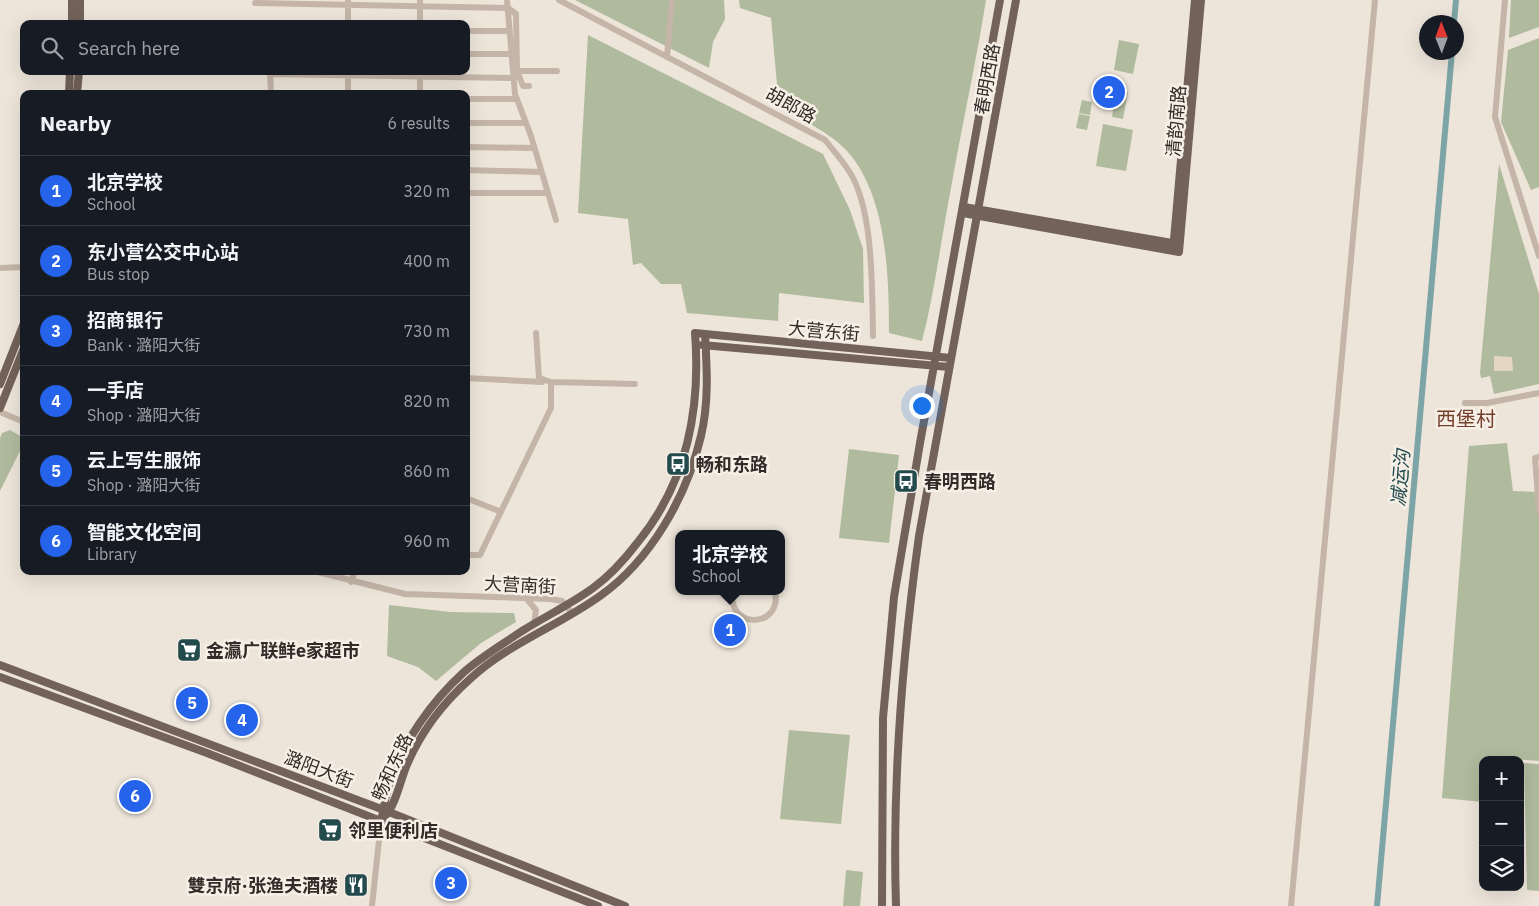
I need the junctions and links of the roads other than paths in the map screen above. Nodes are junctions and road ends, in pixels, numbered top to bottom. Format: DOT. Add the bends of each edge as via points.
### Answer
graph roads {
  1 [pos="72,0"];
  2 [pos="80,0"];
  3 [pos="507,0"];
  4 [pos="559,0"];
  5 [pos="672,0"];
  6 [pos="1000,0"];
  7 [pos="1016,0"];
  8 [pos="1195,0"];
  9 [pos="1201,0"];
  10 [pos="1375,0"];
  11 [pos="1505,0"];
  12 [pos="348,2"];
  13 [pos="420,2"];
  14 [pos="255,3"];
  15 [pos="508,8"];
  16 [pos="72,20"];
  17 [pos="80,20"];
  18 [pos="348,20"];
  19 [pos="420,20"];
  20 [pos="470,30"];
  21 [pos="509,31"];
  22 [pos="470,54"];
  23 [pos="511,54"];
  24 [pos="667,57"];
  25 [pos="517,71"];
  26 [pos="557,71"];
  27 [pos="70,75"];
  28 [pos="79,75"];
  29 [pos="270,75"];
  30 [pos="348,75"];
  31 [pos="420,75"];
  32 [pos="443,75"];
  33 [pos="513,78"];
  34 [pos="529,86"];
  35 [pos="69,90"];
  36 [pos="77,90"];
  37 [pos="271,90"];
  38 [pos="348,90"];
  39 [pos="420,90"];
  40 [pos="470,99"];
  41 [pos="517,99"];
  42 [pos="470,123"];
  43 [pos="526,123"];
  44 [pos="470,147"];
  45 [pos="534,148"];
  46 [pos="470,170"];
  47 [pos="541,172"];
  48 [pos="470,193"];
  49 [pos="548,193"];
  50 [pos="963,210"];
  51 [pos="978,212"];
  52 [pos="556,220"];
  53 [pos="1175,246"];
  54 [pos="1539,256"];
  55 [pos="20,267"];
  56 [pos="0,268"];
  57 [pos="20,333"];
  58 [pos="536,333"];
  59 [pos="695,333"];
  60 [pos="705,334"];
  61 [pos="873,336"];
  62 [pos="696,345"];
  63 [pos="706,346"];
  64 [pos="936,357"];
  65 [pos="20,358"];
  66 [pos="951,358"];
  67 [pos="935,366"];
  68 [pos="949,368"];
  69 [pos="470,378"];
  70 [pos="543,382"];
  71 [pos="551,382"];
  72 [pos="0,384"];
  73 [pos="635,384"];
  74 [pos="1539,393"];
  75 [pos="1465,403"];
  76 [pos="0,408"];
  77 [pos="0,412"];
  78 [pos="20,420"];
  79 [pos="1539,458"];
  80 [pos="470,500"];
  81 [pos="500,511"];
  82 [pos="1539,511"];
  83 [pos="470,555"];
  84 [pos="327,575"];
  85 [pos="354,575"];
  86 [pos="351,582"];
  87 [pos="733,595"];
  88 [pos="776,595"];
  89 [pos="526,598"];
  90 [pos="566,605"];
  91 [pos="572,613"];
  92 [pos="534,624"];
  93 [pos="0,665"];
  94 [pos="0,677"];
  95 [pos="386,811"];
  96 [pos="381,821"];
  97 [pos="372,906"];
  98 [pos="598,906"];
  99 [pos="625,906"];
  100 [pos="882,906"];
  101 [pos="896,906"];
  102 [pos="1291,906"];
  1 -- 16 [label="main road"];
  2 -- 17 [label="main road"];
  3 -- 15 [label="street"];
  4 -- 24 [label="street, 胡郎路"];
  5 -- 24 [label="street"];
  6 -- 50 [label="main road, 春明西路"];
  7 -- 51 [label="main road, 春明西路"];
  8 -- 53 [label="main road, 清韵南路"];
  9 -- 53 [label="main road, 清韵南路"];
  10 -- 102 [label="street"];
  11 -- 54 [label="street" via="1495,118"];
  12 -- 13 [label="street"];
  12 -- 14 [label="street"];
  12 -- 18 [label="street"];
  13 -- 15 [label="street"];
  13 -- 19 [label="street"];
  15 -- 21 [label="street"];
  15 -- 25 [label="street" via="516,14"];
  20 -- 21 [label="street"];
  21 -- 23 [label="street"];
  22 -- 23 [label="street"];
  23 -- 33 [label="street"];
  24 -- 61 [label="street, 胡郎路" via="825,140 850,172 864,214 872,282"];
  25 -- 26 [label="street"];
  25 -- 34 [label="street" via="523,86"];
  27 -- 35 [label="main road"];
  28 -- 36 [label="main road"];
  29 -- 37 [label="street"];
  30 -- 38 [label="street"];
  31 -- 39 [label="street"];
  32 -- 33 [label="street"];
  33 -- 41 [label="street"];
  40 -- 41 [label="street"];
  41 -- 43 [label="street"];
  42 -- 43 [label="street"];
  43 -- 45 [label="street"];
  44 -- 45 [label="street"];
  45 -- 47 [label="street"];
  46 -- 47 [label="street"];
  47 -- 49 [label="street"];
  48 -- 49 [label="street"];
  49 -- 52 [label="street"];
  50 -- 51 [label="main road"];
  50 -- 64 [label="main road, 春明西路"];
  51 -- 53 [label="main road"];
  51 -- 66 [label="main road, 春明西路"];
  55 -- 56 [label="street"];
  57 -- 72 [label="main road"];
  58 -- 70 [label="street" via="538,378"];
  59 -- 60 [label="main road, 大营东街"];
  59 -- 62 [label="main road, 畅和东路"];
  60 -- 63 [label="main road, 畅和东路"];
  60 -- 64 [label="main road, 大营东街"];
  62 -- 63 [label="main road, 大营东街"];
  62 -- 90 [label="main road, 畅和东路" via="694,407 686,453 676,482 649,529 623,561 594,587"];
  63 -- 67 [label="main road, 大营东街"];
  63 -- 91 [label="main road, 畅和东路" via="708,382 701,435 681,494 643,555 601,595"];
  64 -- 66 [label="main road, 大营东街"];
  64 -- 67 [label="main road, 春明西路"];
  65 -- 76 [label="main road"];
  66 -- 68 [label="main road, 春明西路"];
  67 -- 68 [label="main road, 大营东街"];
  67 -- 100 [label="main road, 春明西路" via="894,598 883,718"];
  68 -- 101 [label="main road, 春明西路" via="919,536 902,669 896,747"];
  69 -- 70 [label="street"];
  70 -- 71 [label="street"];
  71 -- 73 [label="street"];
  71 -- 81 [label="street" via="551,408"];
  74 -- 75 [label="street" via="1488,403"];
  77 -- 78 [label="street"];
  79 -- 82 [label="street" via="1534,458"];
  80 -- 81 [label="street"];
  81 -- 83 [label="street" via="480,555"];
  84 -- 86 [label="street, 大营南街"];
  85 -- 86 [label="street"];
  86 -- 89 [label="street, 大营南街" via="405,594"];
  87 -- 88 [label="street" via="738,614 752,620 760,620 772,612"];
  89 -- 90 [label="street, 大营南街" via="562,601"];
  89 -- 92 [label="street" via="536,610"];
  90 -- 91 [label="street, 大营南街"];
  90 -- 92 [label="main road, 畅和东路"];
  91 -- 95 [label="main road, 畅和东路" via="501,655 470,678 441,708 407,764"];
  92 -- 95 [label="main road, 畅和东路" via="464,672 430,709 404,748 388,785"];
  93 -- 95 [label="main road, 潞阳大街"];
  94 -- 96 [label="main road, 潞阳大街"];
  95 -- 96 [label="main road, 畅和东路"];
  95 -- 99 [label="main road, 潞阳大街"];
  96 -- 97 [label="street, 畅和东路"];
  96 -- 98 [label="main road, 潞阳大街"];
}
